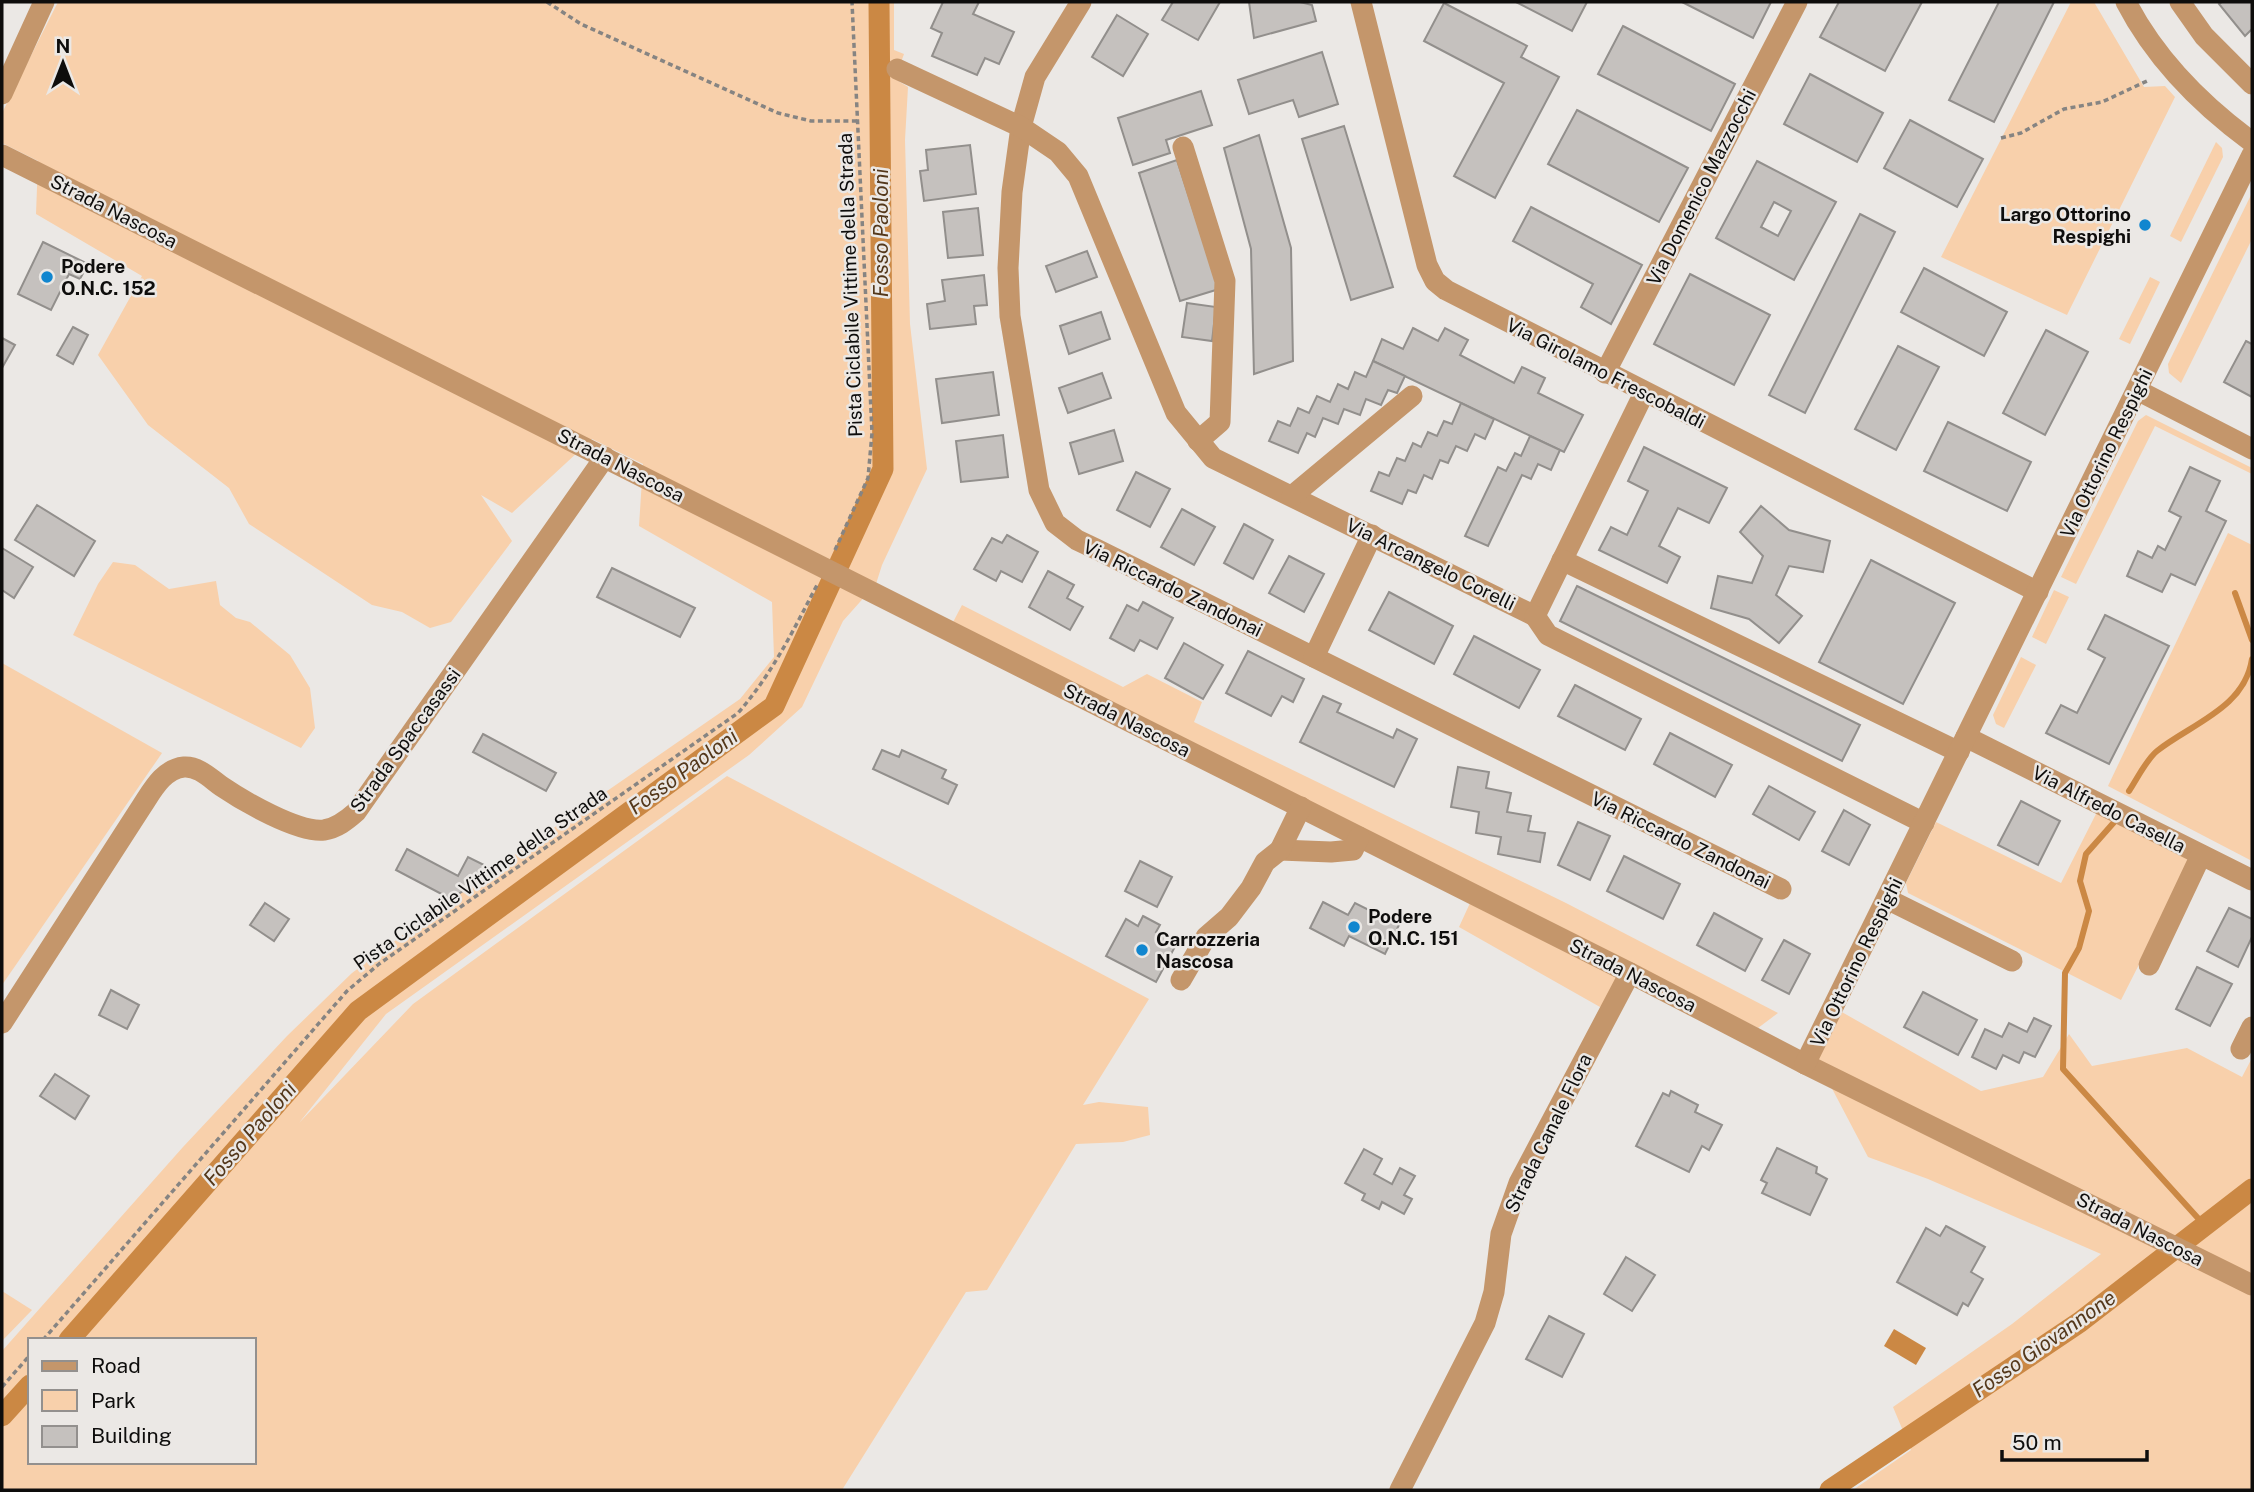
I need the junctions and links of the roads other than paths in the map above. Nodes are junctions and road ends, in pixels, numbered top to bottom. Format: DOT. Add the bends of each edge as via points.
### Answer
graph roads {
  1 [pos="44,2"];
  2 [pos="1081,2"];
  3 [pos="1361,2"];
  4 [pos="1797,2"];
  5 [pos="2126,2"];
  6 [pos="2180,2"];
  7 [pos="897,69"];
  8 [pos="2252,84"];
  9 [pos="2,94"];
  10 [pos="1021,127"];
  11 [pos="2252,142"];
  12 [pos="1183,147"];
  13 [pos="2,155"];
  14 [pos="2252,155"];
  15 [pos="1605,373"];
  16 [pos="2137,390"];
  17 [pos="1644,393"];
  18 [pos="1412,396"];
  19 [pos="1198,440"];
  20 [pos="2252,449"];
  21 [pos="605,457"];
  22 [pos="1292,496"];
  23 [pos="1373,535"];
  24 [pos="1562,560"];
  25 [pos="2038,592"];
  26 [pos="1535,616"];
  27 [pos="1314,657"];
  28 [pos="1963,745"];
  29 [pos="1301,807"];
  30 [pos="1924,823"];
  31 [pos="1359,837"];
  32 [pos="1280,850"];
  33 [pos="2202,855"];
  34 [pos="2252,880"];
  35 [pos="1781,889"];
  36 [pos="1887,899"];
  37 [pos="2012,961"];
  38 [pos="2149,965"];
  39 [pos="1630,973"];
  40 [pos="1181,980"];
  41 [pos="2,1023"];
  42 [pos="2252,1027"];
  43 [pos="2241,1049"];
  44 [pos="1805,1064"];
  45 [pos="2252,1286"];
  46 [pos="1401,1490"];
  1 -- 9 [label="street"];
  2 -- 10 [label="street, Via Riccardo Zandonai" via="1035,77"];
  3 -- 15 [label="street, Via Girolamo Frescobaldi" via="1427,265 1435,281"];
  4 -- 15 [label="street, Via Domenico Mazzocchi"];
  5 -- 11 [label="street" via="2160,56 2188,89"];
  6 -- 8 [label="street" via="2204,36"];
  7 -- 10 [label="street, Via Arcangelo Corelli"];
  10 -- 19 [label="street, Via Arcangelo Corelli" via="1058,152 1078,176 1176,412"];
  10 -- 27 [label="street, Via Riccardo Zandonai" via="1012,192 1010,316 1039,490 1055,523 1077,540"];
  12 -- 19 [label="street" via="1224,281 1220,422"];
  13 -- 21 [label="street, Strada Nascosa"];
  14 -- 16 [label="street, Via Ottorino Respighi"];
  15 -- 17 [label="street, Via Girolamo Frescobaldi"];
  16 -- 20 [label="street"];
  16 -- 25 [label="street, Via Ottorino Respighi"];
  17 -- 24 [label="street, Via Arcangelo Corelli"];
  17 -- 25 [label="street, Via Girolamo Frescobaldi"];
  18 -- 22 [label="street"];
  19 -- 22 [label="street, Via Arcangelo Corelli" via="1213,458"];
  21 -- 29 [label="street, Strada Nascosa"];
  21 -- 41 [label="street, Strada Spaccasassi" via="356,812 332,828 307,829 238,797 198,770 187,767 169,773 142,806"];
  22 -- 23 [label="street, Via Arcangelo Corelli"];
  23 -- 26 [label="street, Via Arcangelo Corelli"];
  23 -- 27 [label="street"];
  24 -- 26 [label="street, Via Arcangelo Corelli"];
  24 -- 28 [label="street"];
  25 -- 28 [label="street, Via Ottorino Respighi"];
  26 -- 30 [label="street" via="1548,635"];
  27 -- 35 [label="street, Via Riccardo Zandonai"];
  28 -- 30 [label="street, Via Ottorino Respighi"];
  28 -- 33 [label="street, Via Alfredo Casella"];
  29 -- 31 [label="street, Strada Nascosa"];
  29 -- 32 [label="street"];
  30 -- 36 [label="street, Via Ottorino Respighi"];
  31 -- 32 [label="street" via="1353,850"];
  31 -- 39 [label="street, Strada Nascosa"];
  32 -- 40 [label="street" via="1265,862 1229,917 1206,937"];
  33 -- 34 [label="street, Via Alfredo Casella"];
  33 -- 38 [label="street"];
  36 -- 37 [label="street"];
  36 -- 44 [label="street, Via Ottorino Respighi"];
  39 -- 44 [label="street, Strada Nascosa"];
  39 -- 46 [label="street, Strada Canale Flora" via="1519,1183 1503,1225 1485,1323"];
  42 -- 43 [label="street"];
  44 -- 45 [label="street, Strada Nascosa"];
}
